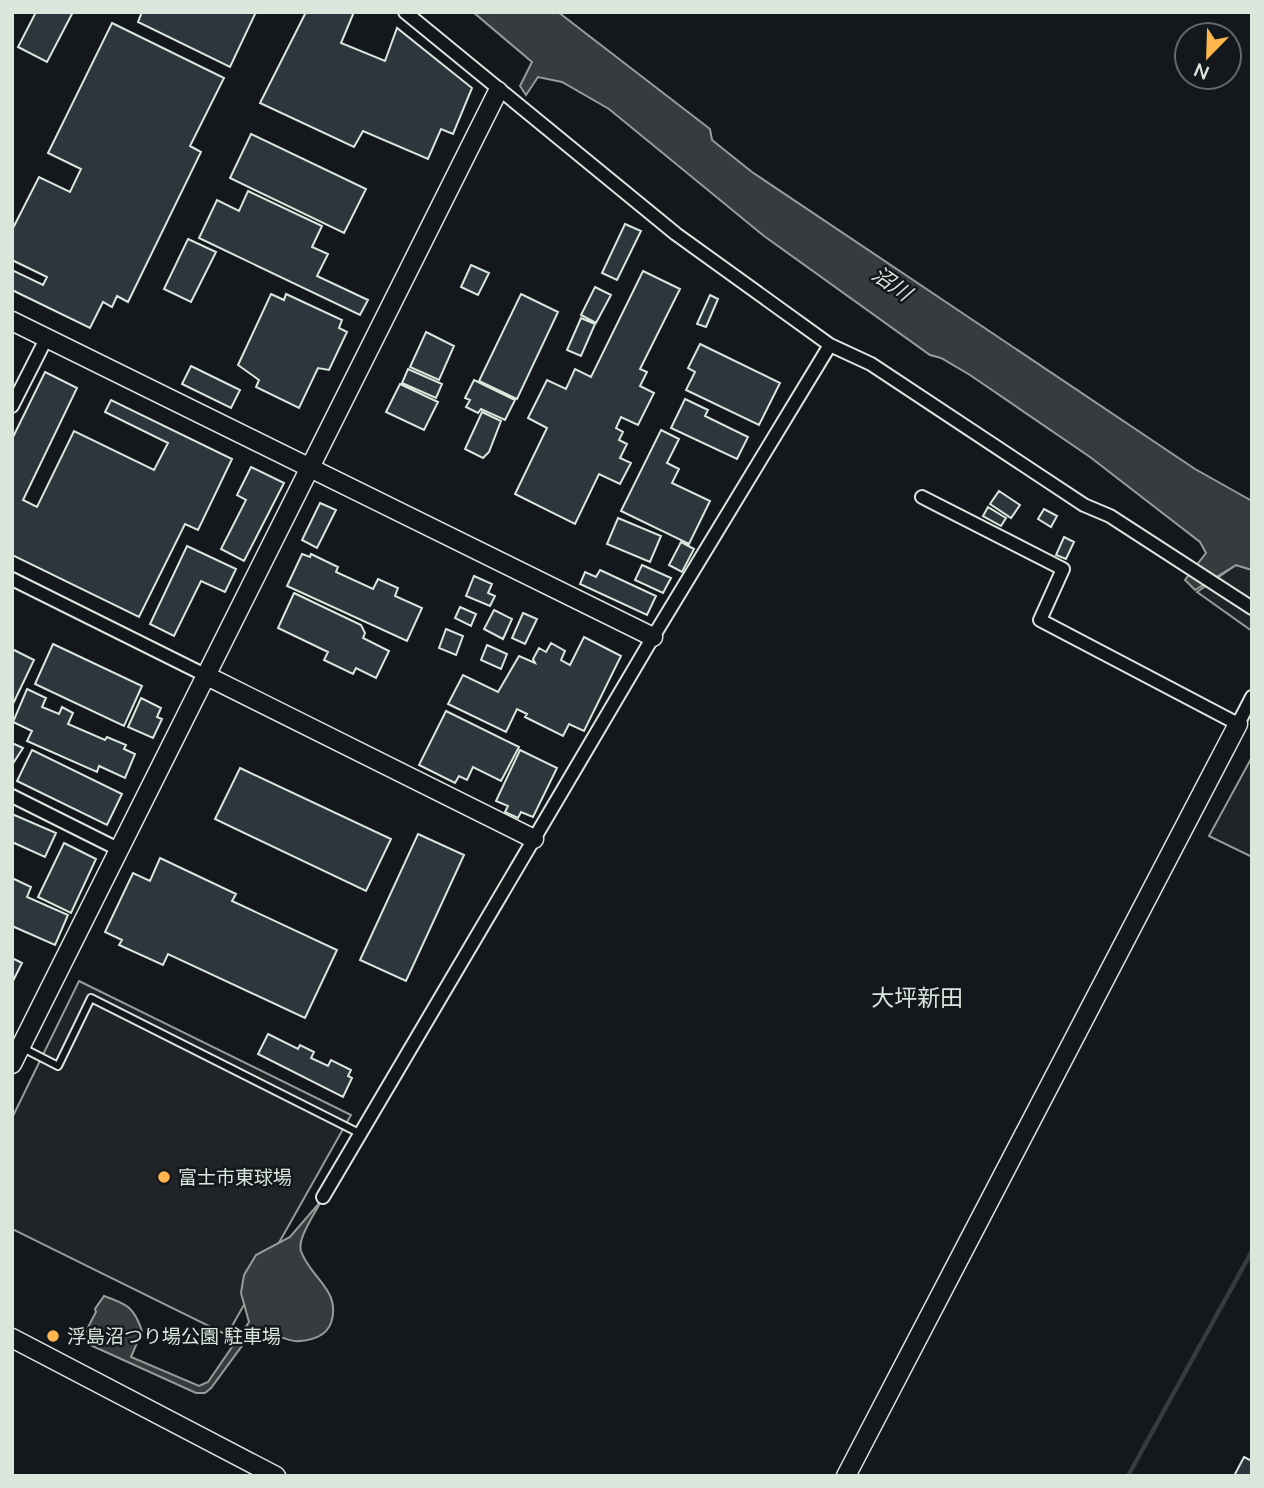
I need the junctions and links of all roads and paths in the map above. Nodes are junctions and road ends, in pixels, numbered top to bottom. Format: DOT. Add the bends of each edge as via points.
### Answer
graph roads {
  1 [pos="405,12"];
  2 [pos="498,91"];
  3 [pos="12,321"];
  4 [pos="46,339"];
  5 [pos="830,345"];
  6 [pos="12,406"];
  7 [pos="309,468"];
  8 [pos="922,497"];
  9 [pos="12,579"];
  10 [pos="1252,608"];
  11 [pos="653,637"];
  12 [pos="205,675"];
  13 [pos="1252,697"];
  14 [pos="1238,724"];
  15 [pos="12,796"];
  16 [pos="534,839"];
  17 [pos="118,849"];
  18 [pos="16,1045"];
  19 [pos="12,1064"];
  20 [pos="359,1133"];
  21 [pos="323,1197"];
  22 [pos="12,1338"];
  23 [pos="276,1476"];
  24 [pos="846,1476"];
  1 -- 2 [label="street"];
  2 -- 5 [label="street" via="676,234"];
  2 -- 7 [label="street"];
  3 -- 4 [label="street"];
  4 -- 6 [label="street"];
  4 -- 7 [label="street"];
  5 -- 10 [label="street" via="871,364 1084,505 1110,516"];
  5 -- 11 [label="street"];
  7 -- 11 [label="street"];
  7 -- 12 [label="street"];
  8 -- 14 [label="street" via="1063,569 1040,620"];
  9 -- 12 [label="street"];
  11 -- 16 [label="street"];
  12 -- 16 [label="street"];
  12 -- 17 [label="street"];
  13 -- 14 [label="street"];
  14 -- 24 [label="street"];
  15 -- 17 [label="street"];
  16 -- 20 [label="street"];
  17 -- 18 [label="street"];
  18 -- 19 [label="street"];
  18 -- 20 [label="lane" via="58,1066 91,998"];
  20 -- 21 [label="street"];
  22 -- 23 [label="street"];
}
